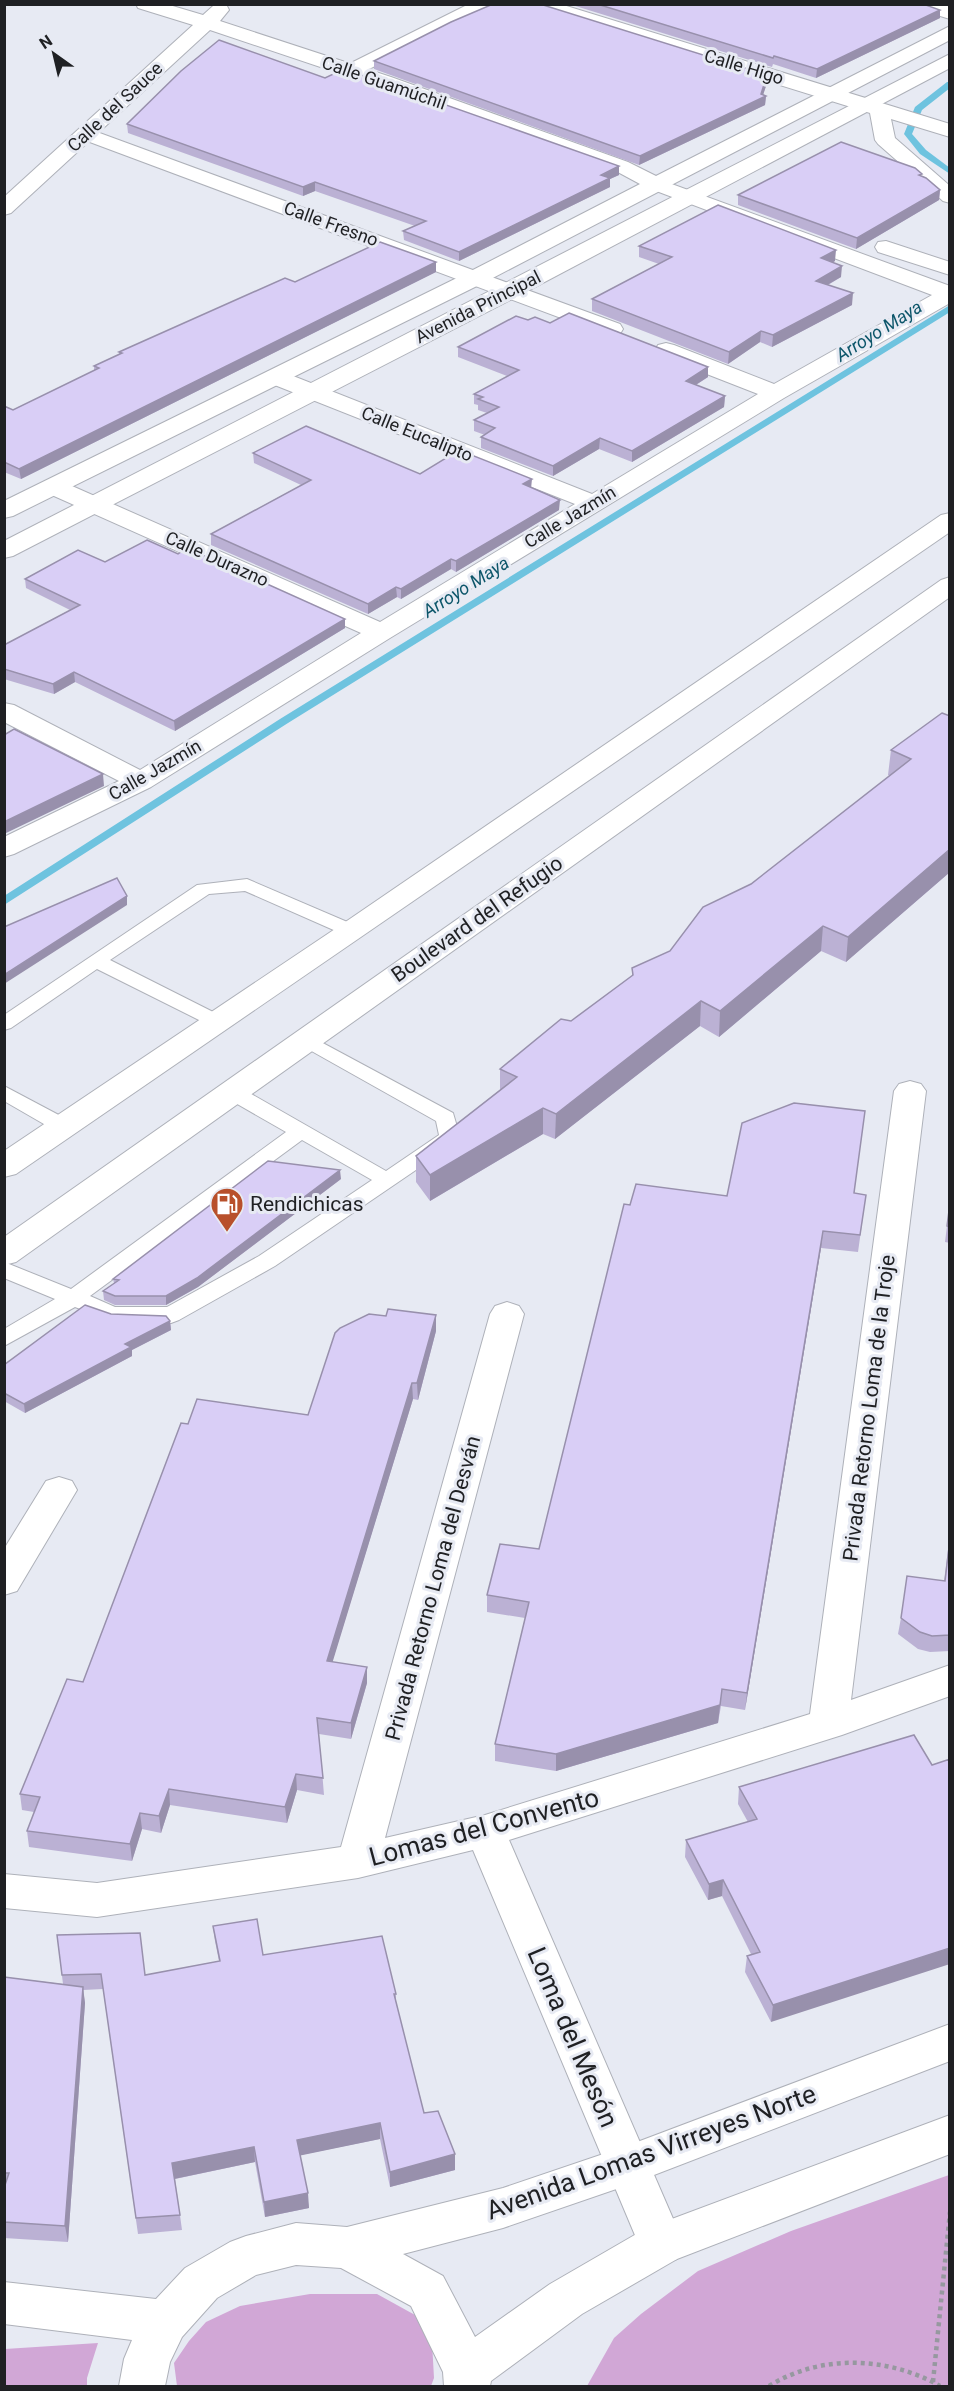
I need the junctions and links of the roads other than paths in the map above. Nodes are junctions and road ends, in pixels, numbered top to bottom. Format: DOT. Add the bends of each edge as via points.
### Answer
graph roads {
  1 [pos="145,4"];
  2 [pos="226,4"];
  3 [pos="485,4"];
  4 [pos="539,4"];
  5 [pos="921,4"];
  6 [pos="950,13"];
  7 [pos="206,22"];
  8 [pos="950,32"];
  9 [pos="950,60"];
  10 [pos="350,70"];
  11 [pos="833,94"];
  12 [pos="879,109"];
  13 [pos="950,131"];
  14 [pos="86,134"];
  15 [pos="667,181"];
  16 [pos="698,191"];
  17 [pos="950,197"];
  18 [pos="4,209"];
  19 [pos="950,269"];
  20 [pos="477,278"];
  21 [pos="512,290"];
  22 [pos="950,294"];
  23 [pos="275,377"];
  24 [pos="313,393"];
  25 [pos="776,393"];
  26 [pos="54,487"];
  27 [pos="594,503"];
  28 [pos="95,504"];
  29 [pos="4,511"];
  30 [pos="950,520"];
  31 [pos="4,551"];
  32 [pos="950,585"];
  33 [pos="381,632"];
  34 [pos="4,711"];
  35 [pos="141,781"];
  36 [pos="4,848"];
  37 [pos="352,931"];
  38 [pos="96,961"];
  39 [pos="216,1021"];
  40 [pos="4,1024"];
  41 [pos="306,1040"];
  42 [pos="910,1091"];
  43 [pos="4,1092"];
  44 [pos="232,1092"];
  45 [pos="63,1126"];
  46 [pos="301,1131"];
  47 [pos="4,1167"];
  48 [pos="387,1180"];
  49 [pos="4,1254"];
  50 [pos="4,1269"];
  51 [pos="73,1298"];
  52 [pos="507,1314"];
  53 [pos="4,1339"];
  54 [pos="59,1490"];
  55 [pos="4,1581"];
  56 [pos="950,1680"];
  57 [pos="828,1724"];
  58 [pos="485,1831"];
  59 [pos="358,1861"];
  60 [pos="4,1891"];
  61 [pos="950,2042"];
  62 [pos="950,2134"];
  63 [pos="628,2165"];
  64 [pos="661,2244"];
  65 [pos="347,2248"];
  66 [pos="4,2303"];
  67 [pos="166,2322"];
  68 [pos="467,2378"];
  69 [pos="142,2386"];
  1 -- 7 [label="street, Calle Guamúchil"];
  2 -- 7 [label="street, Calle del Sauce"];
  3 -- 10 [label="street"];
  4 -- 11 [label="street, Calle Higo"];
  5 -- 6 [label="street"];
  7 -- 10 [label="street, Calle Guamúchil"];
  7 -- 14 [label="street, Calle del Sauce"];
  8 -- 11 [label="street, Avenida Principal"];
  9 -- 12 [label="street, Avenida Principal"];
  10 -- 15 [label="street, Calle Guamúchil"];
  11 -- 12 [label="street, Calle Higo"];
  11 -- 15 [label="street, Avenida Principal"];
  12 -- 13 [label="street, Calle Higo"];
  12 -- 16 [label="street, Avenida Principal"];
  12 -- 17 [label="street" via="885,140"];
  14 -- 18 [label="street, Calle del Sauce"];
  14 -- 20 [label="street, Calle Fresno"];
  15 -- 16 [label="street, Calle Guamúchil"];
  15 -- 20 [label="street, Avenida Principal"];
  16 -- 19 [label="street, Calle Guamúchil"];
  16 -- 21 [label="street, Avenida Principal"];
  16 -- 22 [label="street, Calle Guamúchil"];
  20 -- 21 [label="street, Calle Fresno"];
  20 -- 23 [label="street, Avenida Principal"];
  21 -- 24 [label="street, Avenida Principal"];
  21 -- 25 [label="street, Calle Fresno"];
  22 -- 25 [label="street, Calle Jazmín"];
  23 -- 24 [label="street, Calle Eucalipto"];
  23 -- 26 [label="street, Avenida Principal"];
  24 -- 27 [label="street, Calle Eucalipto"];
  24 -- 28 [label="street, Avenida Principal"];
  25 -- 27 [label="street, Calle Jazmín"];
  26 -- 28 [label="street, Calle Durazno"];
  26 -- 29 [label="street, Avenida Principal"];
  27 -- 33 [label="street, Calle Jazmín"];
  28 -- 31 [label="street, Avenida Principal"];
  28 -- 33 [label="street, Calle Durazno"];
  30 -- 37 [label="street"];
  32 -- 41 [label="street, Boulevard del Refugio"];
  33 -- 35 [label="street, Calle Jazmín"];
  34 -- 35 [label="street"];
  35 -- 36 [label="street, Calle Jazmín"];
  37 -- 38 [label="lane" via="247,885 204,889"];
  37 -- 39 [label="street"];
  38 -- 39 [label="lane"];
  38 -- 40 [label="lane"];
  39 -- 45 [label="street"];
  41 -- 44 [label="street, Boulevard del Refugio"];
  41 -- 48 [label="lane" via="446,1118 450,1137"];
  42 -- 57 [label="street, Privada Retorno Loma de la Troje"];
  43 -- 45 [label="lane"];
  44 -- 46 [label="lane"];
  44 -- 49 [label="street, Boulevard del Refugio"];
  45 -- 47 [label="street"];
  46 -- 48 [label="lane"];
  46 -- 51 [label="lane"];
  48 -- 51 [label="lane" via="267,1261 171,1315 112,1314"];
  50 -- 51 [label="lane"];
  51 -- 53 [label="lane"];
  52 -- 59 [label="street, Privada Retorno Loma del Desván"];
  54 -- 55 [label="street"];
  56 -- 57 [label="street, Lomas del Convento"];
  57 -- 58 [label="street, Lomas del Convento"];
  58 -- 59 [label="street, Lomas del Convento"];
  58 -- 63 [label="street, Loma del Mesón"];
  59 -- 60 [label="street, Lomas del Convento" via="98,1900"];
  61 -- 63 [label="street, Avenida Lomas Virreyes Norte"];
  62 -- 64 [label="street"];
  63 -- 64 [label="street, Loma del Mesón"];
  63 -- 65 [label="street, Avenida Lomas Virreyes Norte" via="503,2208"];
  64 -- 68 [label="street" via="566,2299"];
  65 -- 67 [label="street" via="296,2244 246,2258 201,2283"];
  65 -- 68 [label="street" via="427,2291"];
  66 -- 67 [label="street"];
  67 -- 69 [label="street" via="147,2360"];
}
